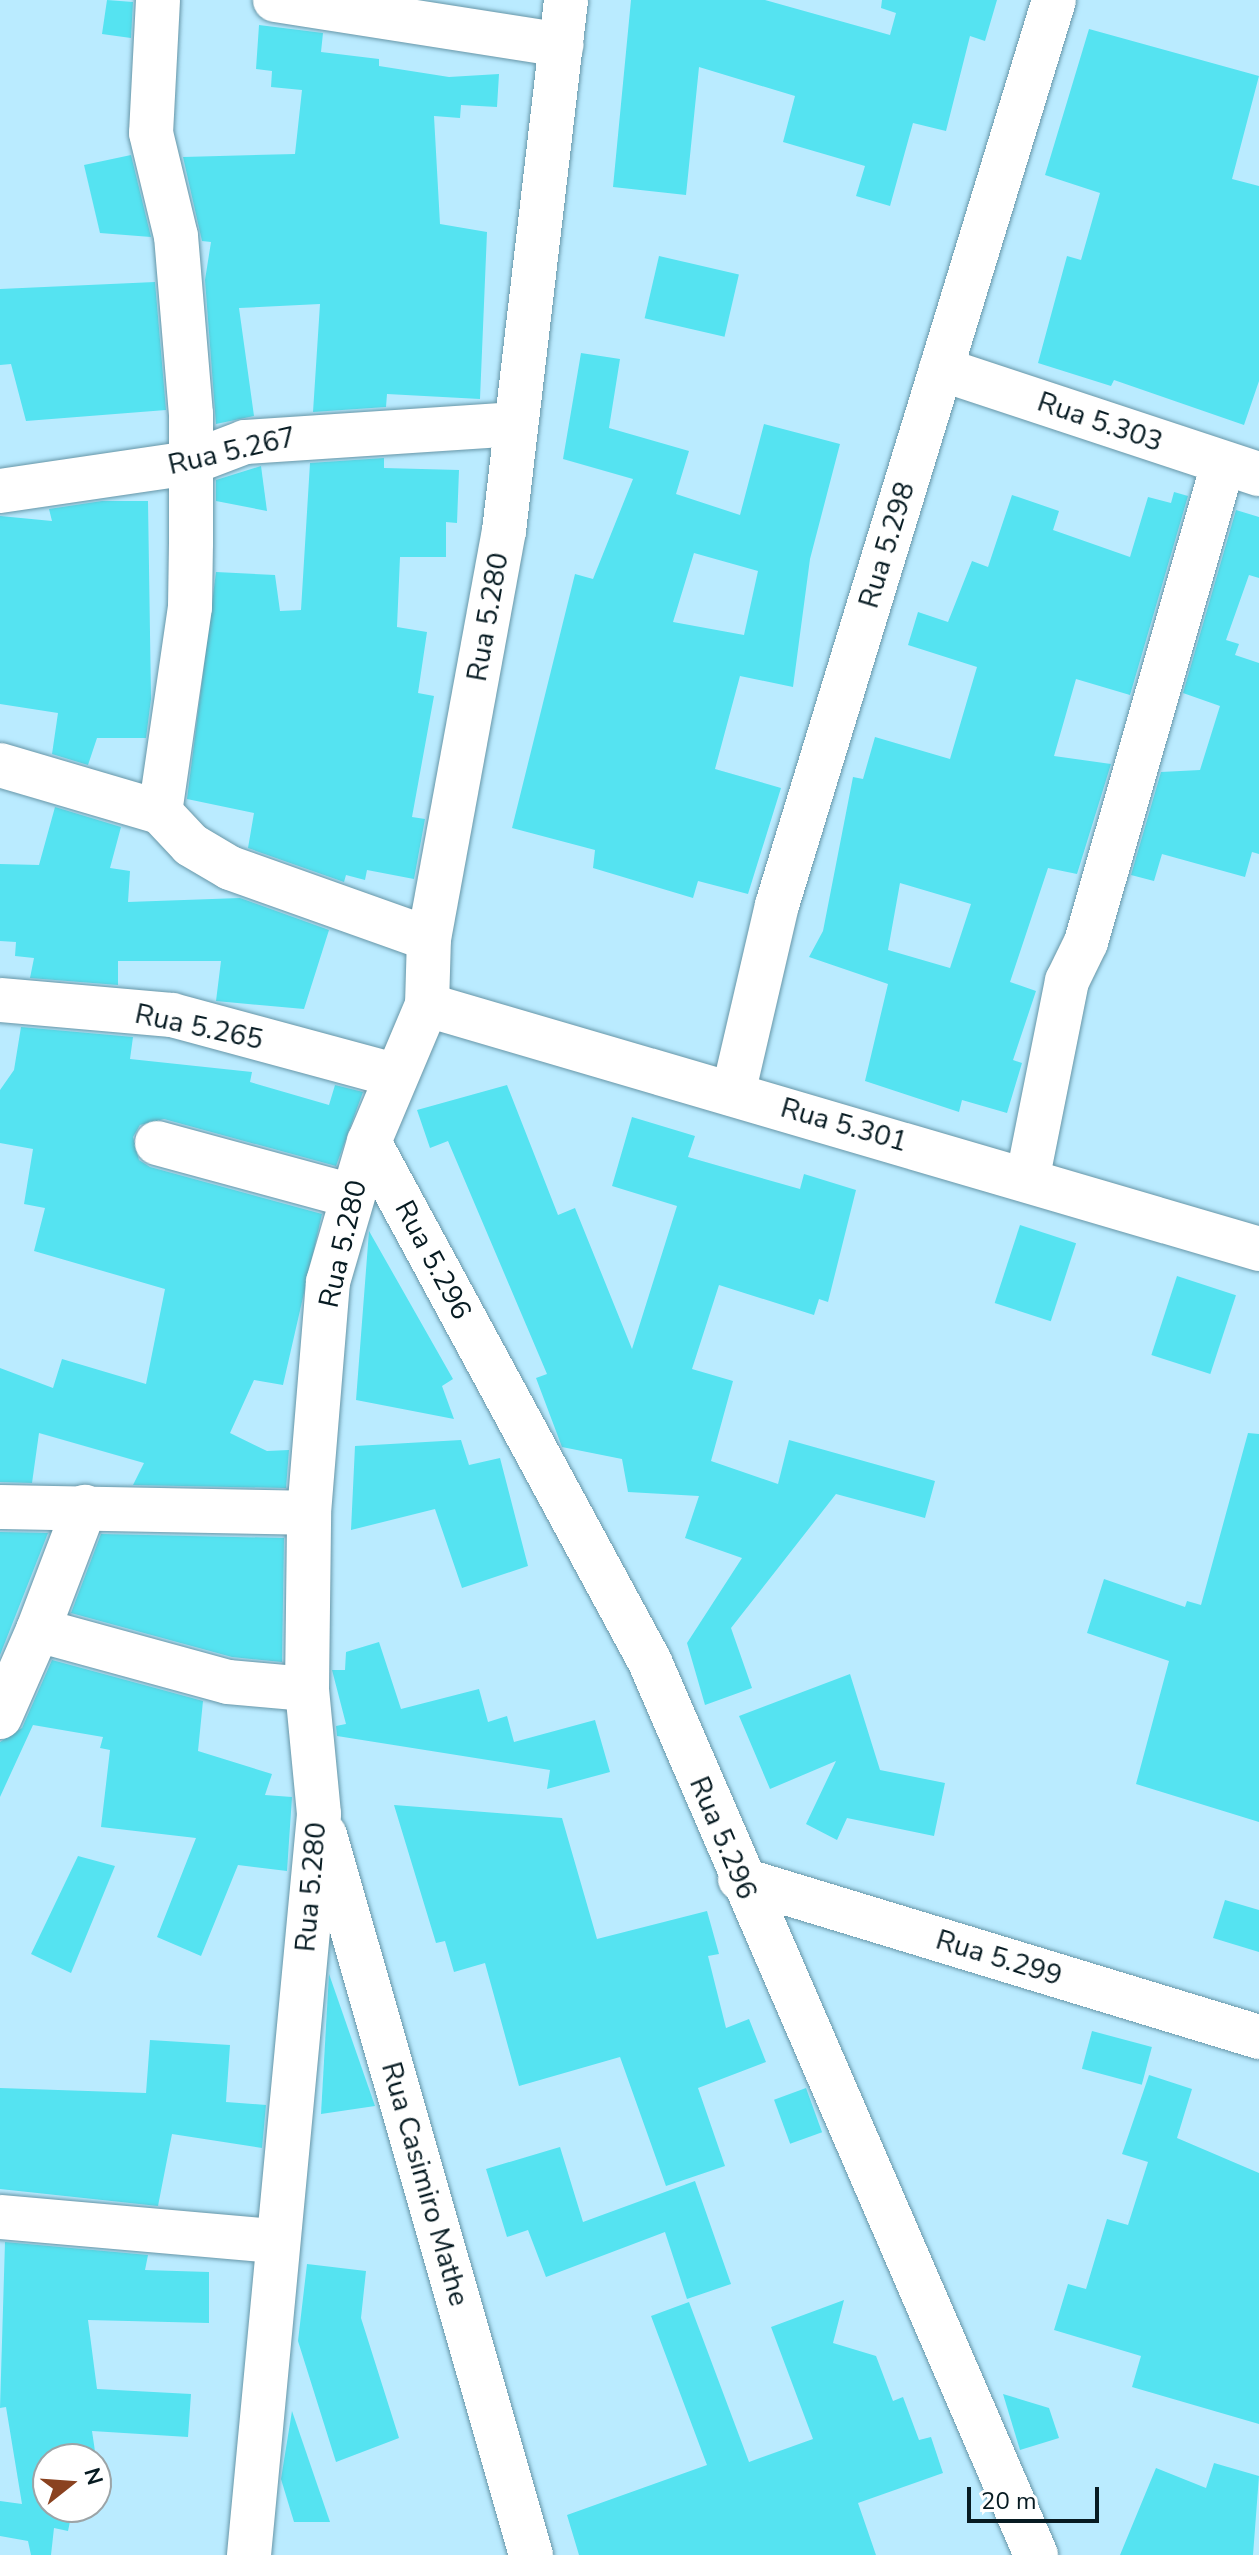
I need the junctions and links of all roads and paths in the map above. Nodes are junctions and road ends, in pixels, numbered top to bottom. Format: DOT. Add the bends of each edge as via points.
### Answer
graph roads {
  1 [pos="158,0"];
  2 [pos="275,0"];
  3 [pos="566,0"];
  4 [pos="1054,0"];
  5 [pos="561,45"];
  6 [pos="941,369"];
  7 [pos="513,424"];
  8 [pos="190,463"];
  9 [pos="1241,469"];
  10 [pos="0,491"];
  11 [pos="0,765"];
  12 [pos="160,812"];
  13 [pos="429,939"];
  14 [pos="0,1000"];
  15 [pos="427,1005"];
  16 [pos="395,1075"];
  17 [pos="733,1094"];
  18 [pos="369,1142"];
  19 [pos="157,1143"];
  20 [pos="1028,1176"];
  21 [pos="352,1196"];
  22 [pos="1259,1249"];
  23 [pos="0,1507"];
  24 [pos="85,1507"];
  25 [pos="309,1513"];
  26 [pos="38,1630"];
  27 [pos="307,1689"];
  28 [pos="0,1717"];
  29 [pos="319,1814"];
  30 [pos="740,1879"];
  31 [pos="1259,2037"];
  32 [pos="0,2217"];
  33 [pos="276,2241"];
  34 [pos="249,2555"];
  35 [pos="531,2555"];
  36 [pos="1036,2555"];
  1 -- 8 [label="street" via="151,133 176,236"];
  2 -- 5 [label="street"];
  3 -- 5 [label="street, Rua 5.280"];
  4 -- 6 [label="street, Rua 5.298"];
  5 -- 7 [label="street, Rua 5.280"];
  6 -- 9 [label="street, Rua 5.303"];
  6 -- 17 [label="street, Rua 5.298" via="777,905"];
  7 -- 8 [label="street, Rua 5.267" via="315,433 245,442"];
  7 -- 13 [label="street, Rua 5.280" via="504,531"];
  8 -- 10 [label="street, Rua 5.267"];
  8 -- 12 [label="street" via="190,607"];
  9 -- 20 [label="street" via="1086,942 1067,981"];
  11 -- 12 [label="street"];
  12 -- 13 [label="street" via="191,845 230,868"];
  13 -- 15 [label="street, Rua 5.280"];
  14 -- 16 [label="street, Rua 5.265" via="172,1015"];
  15 -- 16 [label="street, Rua 5.280"];
  15 -- 17 [label="street, Rua 5.301"];
  16 -- 18 [label="street, Rua 5.280"];
  17 -- 20 [label="street, Rua 5.301"];
  18 -- 21 [label="street, Rua 5.280"];
  18 -- 30 [label="street, Rua 5.296" via="650,1662"];
  19 -- 21 [label="street"];
  20 -- 22 [label="street, Rua 5.301"];
  21 -- 25 [label="street, Rua 5.280" via="328,1282"];
  23 -- 24 [label="street"];
  24 -- 25 [label="street"];
  24 -- 26 [label="street"];
  25 -- 27 [label="street, Rua 5.280"];
  26 -- 27 [label="street" via="228,1682"];
  26 -- 28 [label="street"];
  27 -- 29 [label="street, Rua 5.280"];
  29 -- 33 [label="street, Rua 5.280"];
  29 -- 35 [label="street, Rua Casimiro Mathe"];
  30 -- 31 [label="street, Rua 5.299"];
  30 -- 36 [label="street, Rua 5.296"];
  32 -- 33 [label="street"];
  33 -- 34 [label="street, Rua 5.280"];
}
